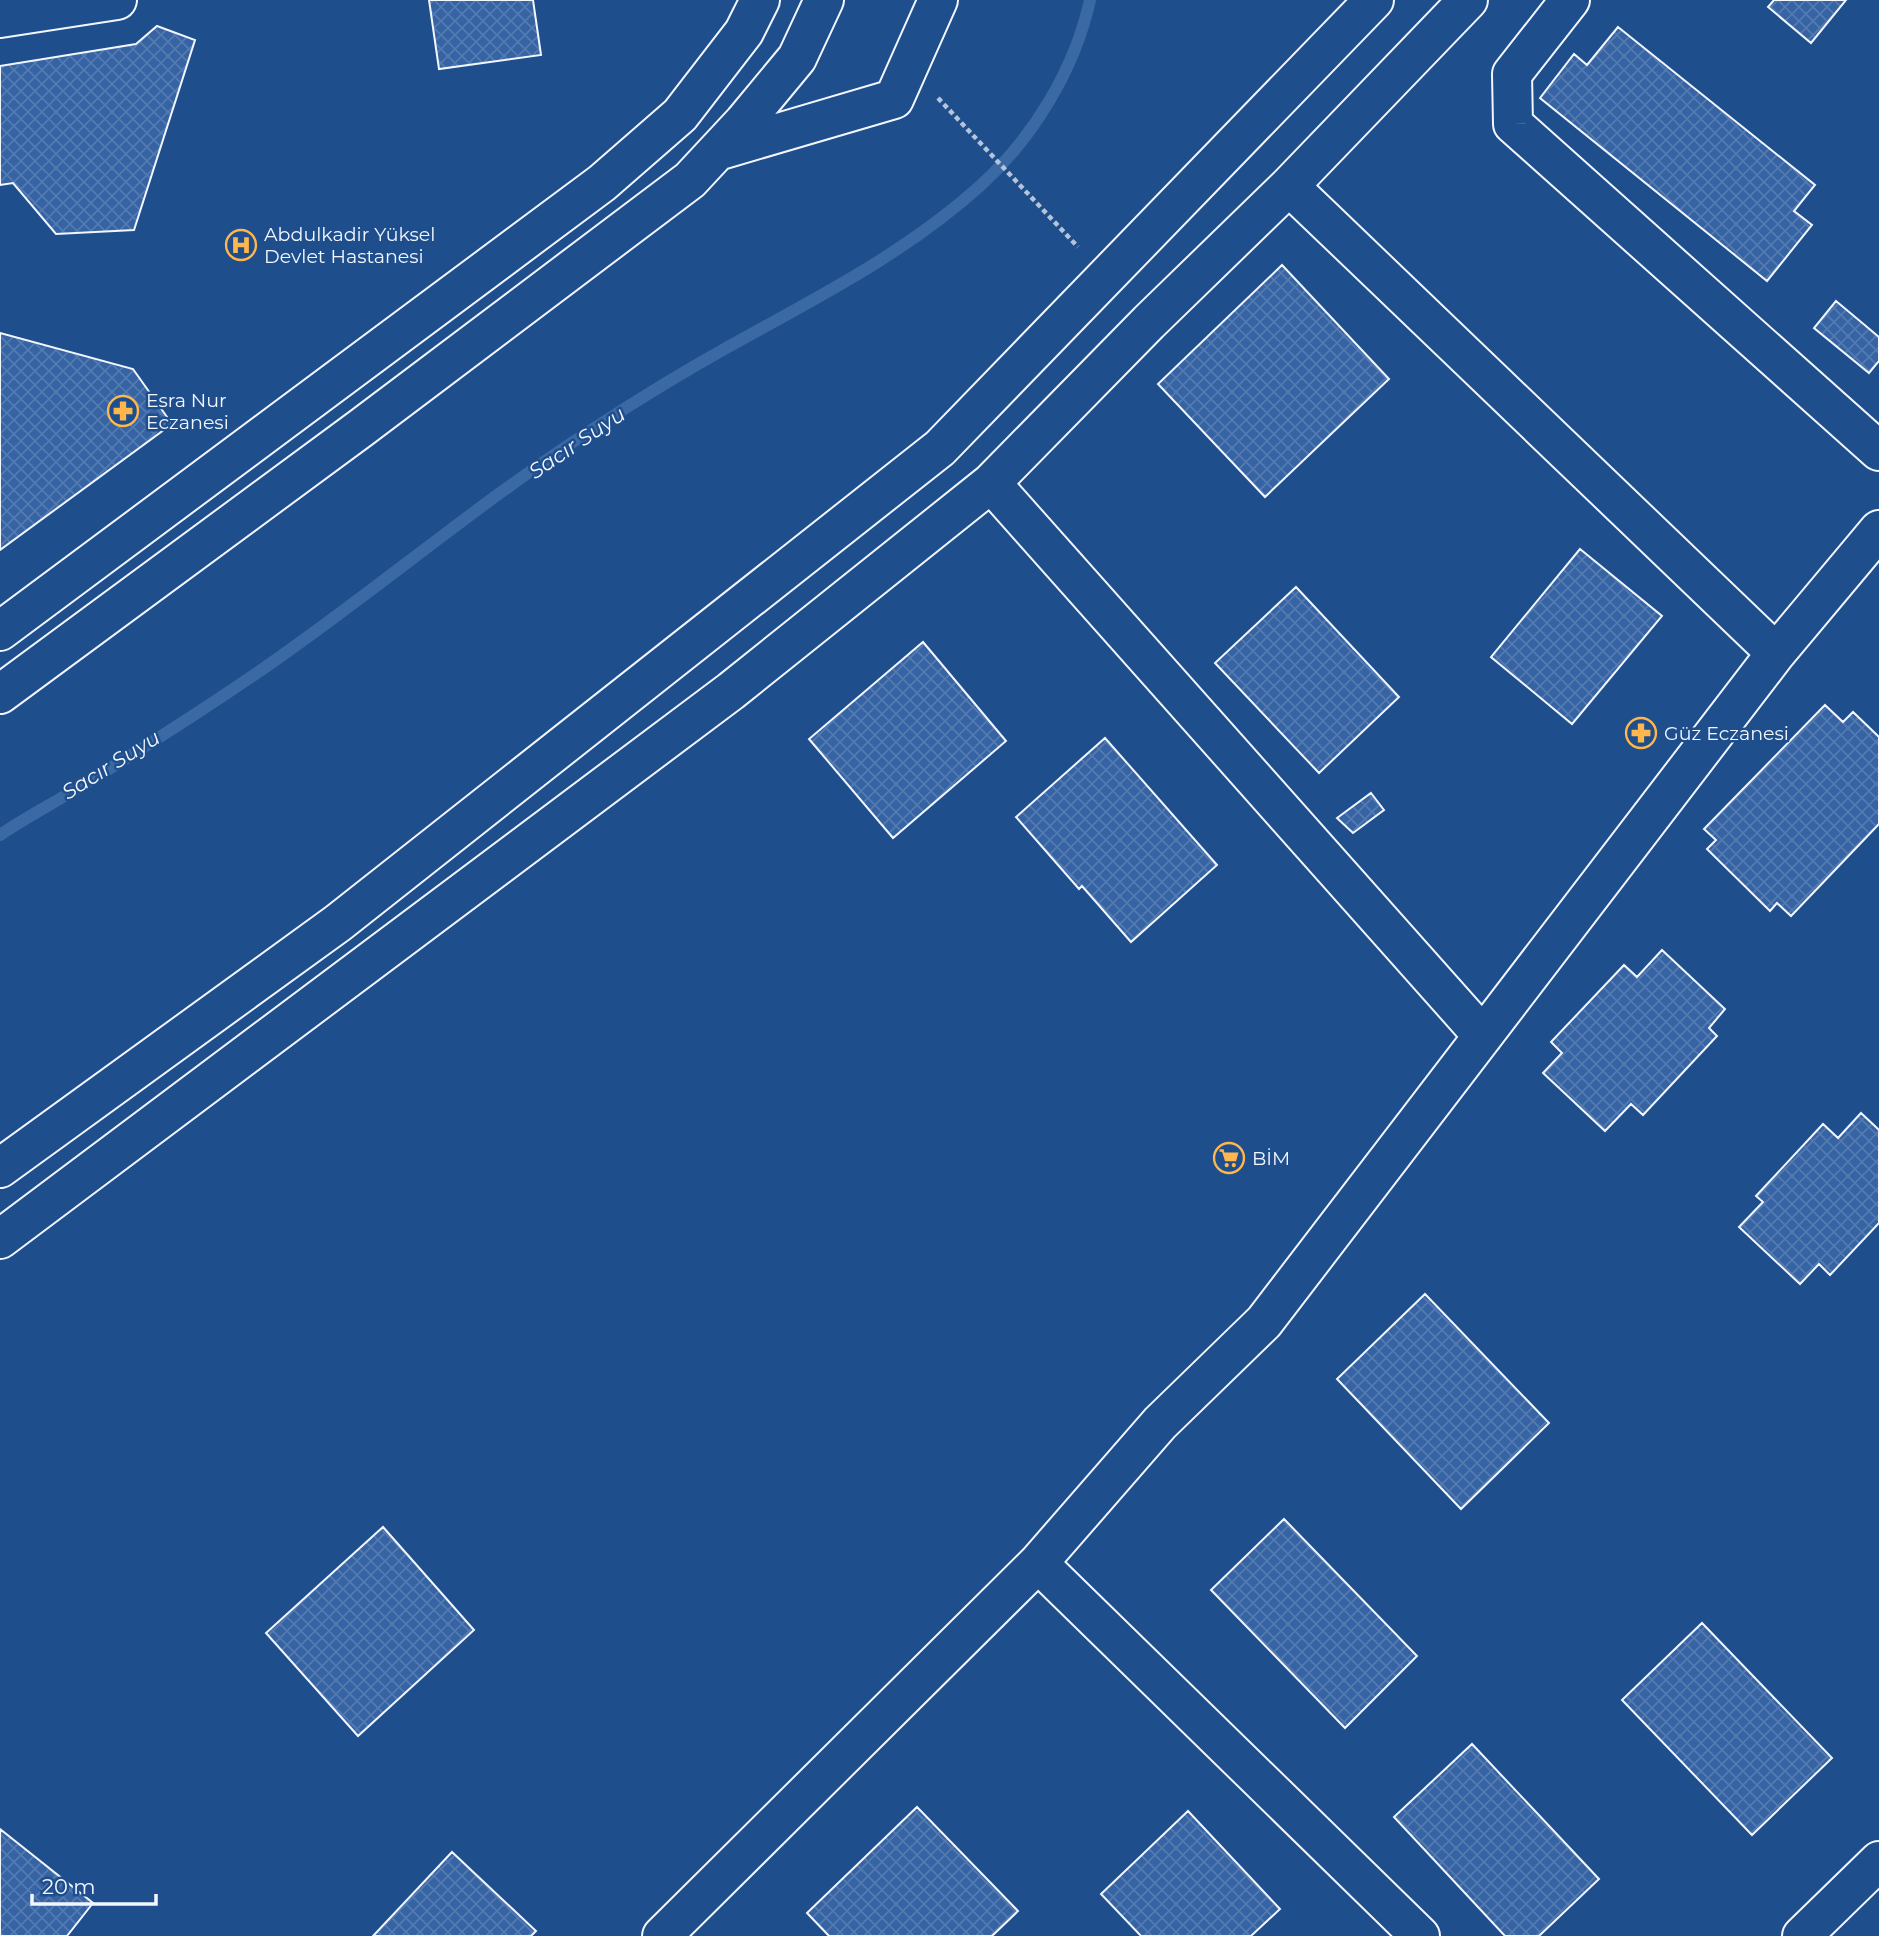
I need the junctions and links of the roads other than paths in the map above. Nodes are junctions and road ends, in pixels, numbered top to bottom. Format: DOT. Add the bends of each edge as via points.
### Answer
graph roads {
  1 [pos="117,0"];
  2 [pos="760,0"];
  3 [pos="824,0"];
  4 [pos="938,0"];
  5 [pos="1374,0"];
  6 [pos="1468,0"];
  7 [pos="1570,0"];
  8 [pos="0,18"];
  9 [pos="717,151"];
  10 [pos="1289,186"];
  11 [pos="1879,451"];
  12 [pos="991,483"];
  13 [pos="1879,530"];
  14 [pos="0,632"];
  15 [pos="1776,653"];
  16 [pos="0,694"];
  17 [pos="1483,1036"];
  18 [pos="0,1168"];
  19 [pos="0,1239"];
  20 [pos="1038,1563"];
  21 [pos="1879,1861"];
  22 [pos="662,1936"];
  23 [pos="1420,1936"];
  24 [pos="1802,1936"];
  1 -- 8 [label="street"];
  2 -- 14 [label="street" via="744,32 680,115 602,183"];
  3 -- 9 [label="street" via="797,58"];
  4 -- 9 [label="street" via="894,99"];
  5 -- 18 [label="street" via="940,448 338,923"];
  6 -- 10 [label="street"];
  7 -- 11 [label="street" via="1512,74 1513,124"];
  9 -- 16 [label="street" via="690,180"];
  10 -- 12 [label="street"];
  10 -- 15 [label="street"];
  12 -- 17 [label="street"];
  12 -- 19 [label="street" via="720,700"];
  13 -- 15 [label="street"];
  15 -- 17 [label="street"];
  17 -- 20 [label="street" via="1264,1322 1160,1423"];
  20 -- 22 [label="street"];
  20 -- 23 [label="street"];
  21 -- 24 [label="street"];
}
